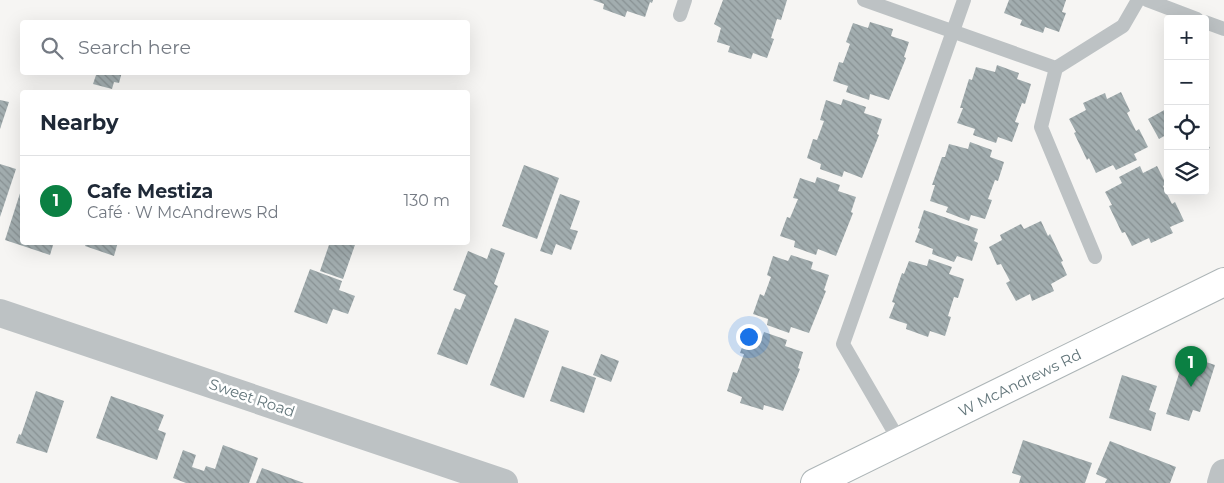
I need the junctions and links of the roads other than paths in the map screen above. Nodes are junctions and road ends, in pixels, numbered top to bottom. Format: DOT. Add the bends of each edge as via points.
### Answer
graph roads {
  1 [pos="685,0"];
  2 [pos="864,0"];
  3 [pos="964,0"];
  4 [pos="1138,0"];
  5 [pos="1147,0"];
  6 [pos="680,15"];
  7 [pos="1186,15"];
  8 [pos="1209,23"];
  9 [pos="1224,29"];
  10 [pos="953,31"];
  11 [pos="1056,68"];
  12 [pos="1095,257"];
  13 [pos="1224,282"];
  14 [pos="0,313"];
  15 [pos="900,442"];
  16 [pos="1224,473"];
  17 [pos="504,483"];
  18 [pos="815,483"];
  19 [pos="1220,483"];
  1 -- 6 [label="lane"];
  2 -- 10 [label="lane"];
  3 -- 10 [label="lane"];
  4 -- 11 [label="lane" via="1124,26"];
  5 -- 7 [label="lane"];
  8 -- 9 [label="lane"];
  10 -- 11 [label="lane"];
  10 -- 15 [label="lane" via="843,344"];
  11 -- 12 [label="lane" via="1041,127"];
  13 -- 15 [label="street, W McAndrews Rd"];
  14 -- 17 [label="street, Sweet Road"];
  15 -- 18 [label="street, W McAndrews Rd"];
  16 -- 19 [label="street"];
}
